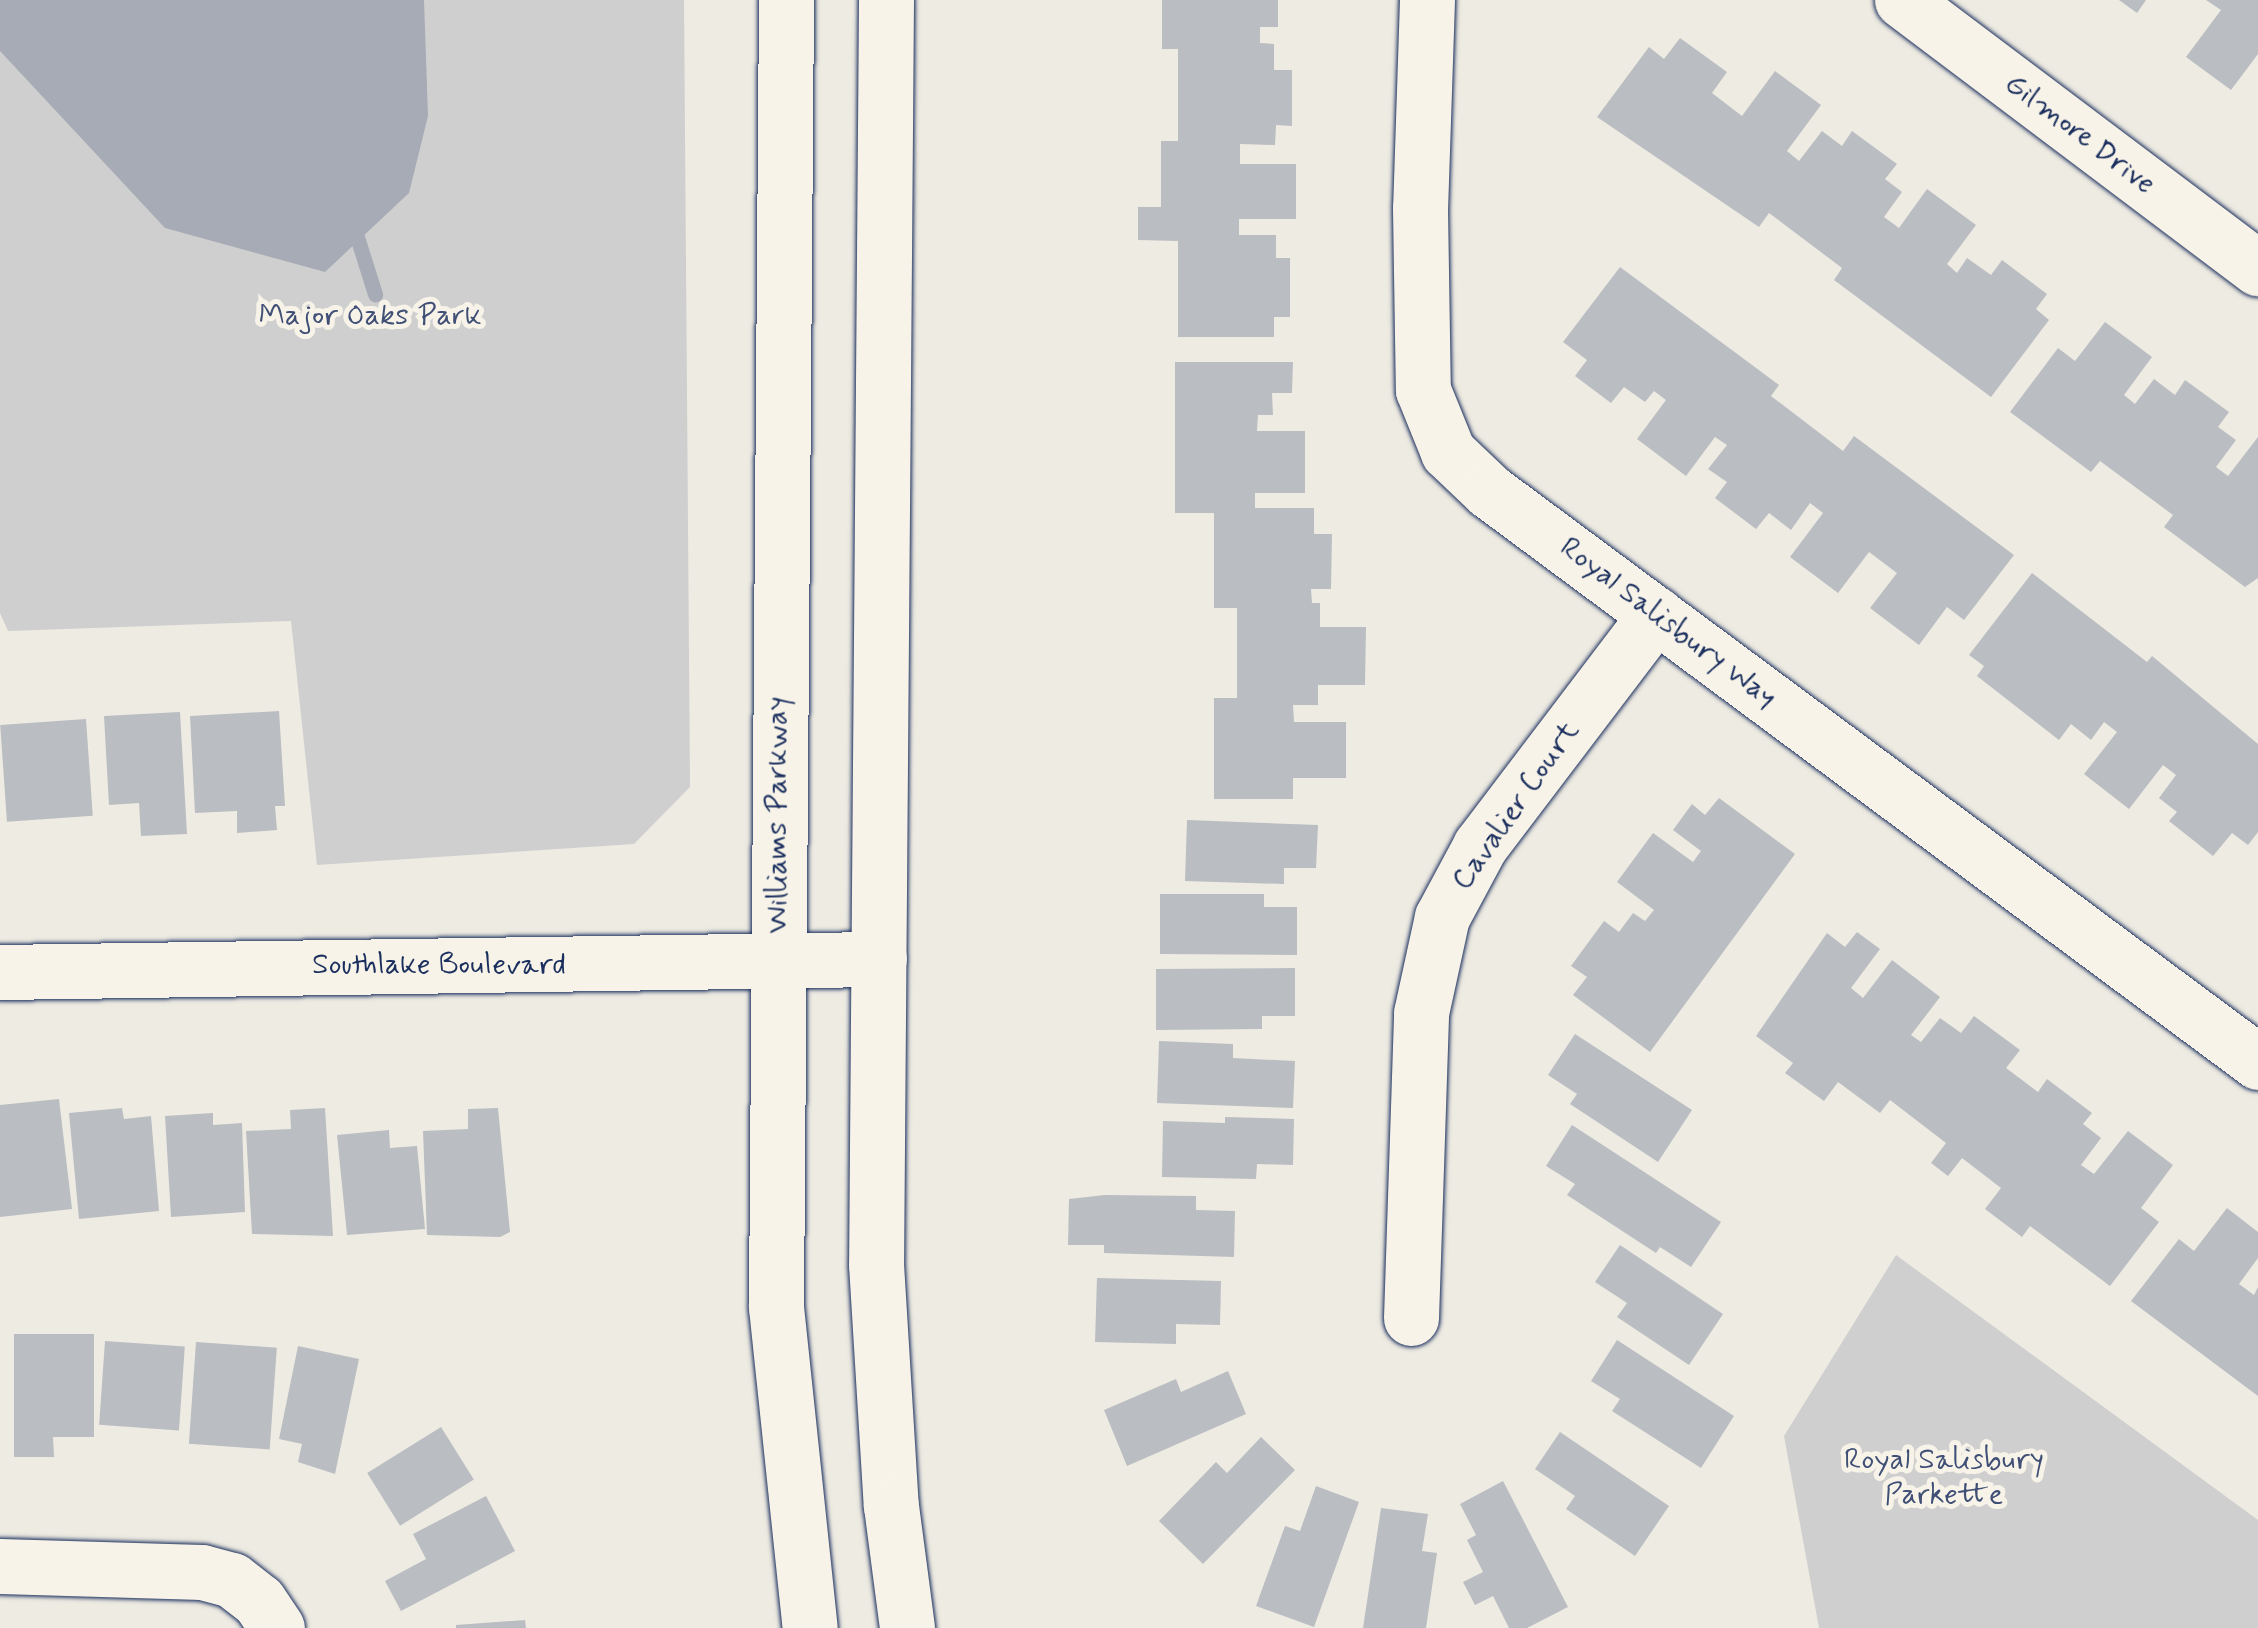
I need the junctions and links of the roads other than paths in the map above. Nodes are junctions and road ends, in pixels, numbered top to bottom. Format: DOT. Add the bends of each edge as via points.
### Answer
graph roads {
  1 [pos="786,0"];
  2 [pos="886,0"];
  3 [pos="1427,0"];
  4 [pos="1902,0"];
  5 [pos="2258,268"];
  6 [pos="1656,614"];
  7 [pos="879,959"];
  8 [pos="777,962"];
  9 [pos="0,972"];
  10 [pos="2258,1062"];
  11 [pos="1411,1318"];
  12 [pos="0,1566"];
  13 [pos="276,1628"];
  14 [pos="810,1628"];
  15 [pos="908,1628"];
  1 -- 8 [label="street, Williams Parkway"];
  2 -- 7 [label="street"];
  3 -- 6 [label="street, Royal Salisbury Way" via="1423,390 1448,452"];
  4 -- 5 [label="street, Gilmore Drive"];
  6 -- 10 [label="street, Royal Salisbury Way"];
  6 -- 11 [label="street, Cavalier Court" via="1480,846 1442,918 1420,1013"];
  7 -- 8 [label="street, Southlake Boulevard"];
  7 -- 15 [label="street" via="876,1264 891,1506"];
  8 -- 9 [label="street, Southlake Boulevard"];
  8 -- 14 [label="street, Williams Parkway" via="776,1308"];
  12 -- 13 [label="street" via="202,1572 232,1580 259,1601"];
}
